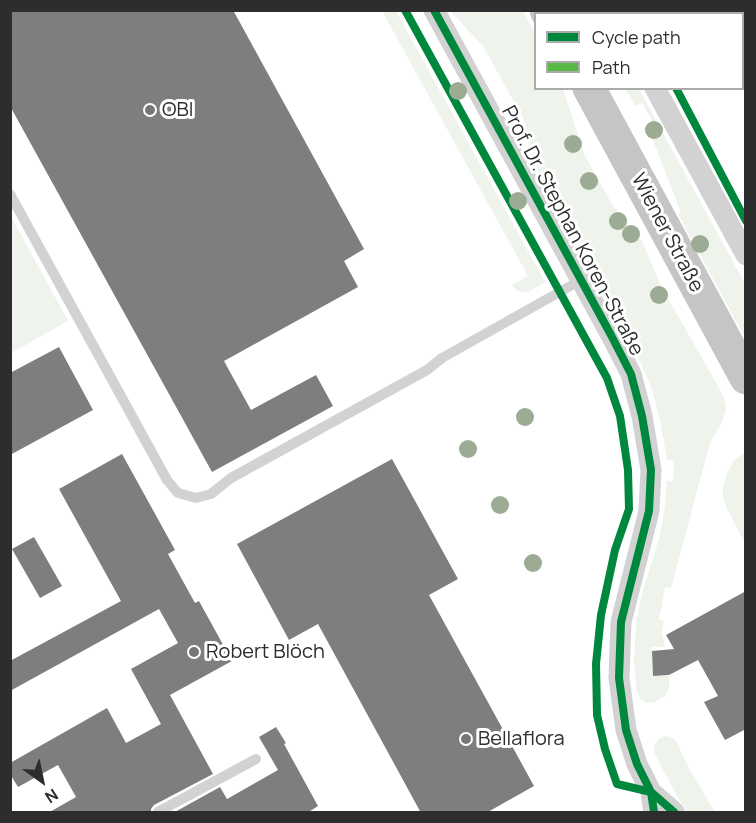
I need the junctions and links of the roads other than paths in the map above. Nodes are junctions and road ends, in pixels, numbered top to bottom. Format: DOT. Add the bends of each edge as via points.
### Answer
graph roads {
  1 [pos="434,10"];
  2 [pos="590,90"];
  3 [pos="656,90"];
  4 [pos="10,194"];
  5 [pos="746,255"];
  6 [pos="581,280"];
  7 [pos="746,378"];
  8 [pos="256,759"];
  9 [pos="652,802"];
  10 [pos="158,813"];
  11 [pos="674,813"];
  1 -- 6 [label="street, Prof. Dr. Stephan Koren-Straße"];
  2 -- 7 [label="main road, Wiener Straße"];
  3 -- 5 [label="street"];
  4 -- 6 [label="lane" via="166,480 178,493 196,498 211,494 231,478"];
  6 -- 9 [label="street, Prof. Dr. Stephan Koren-Straße" via="631,374 651,470 649,511 621,622 619,678 626,730"];
  8 -- 10 [label="lane"];
  9 -- 11 [label="street, Prof. Dr. Stephan Koren-Straße"];
}
